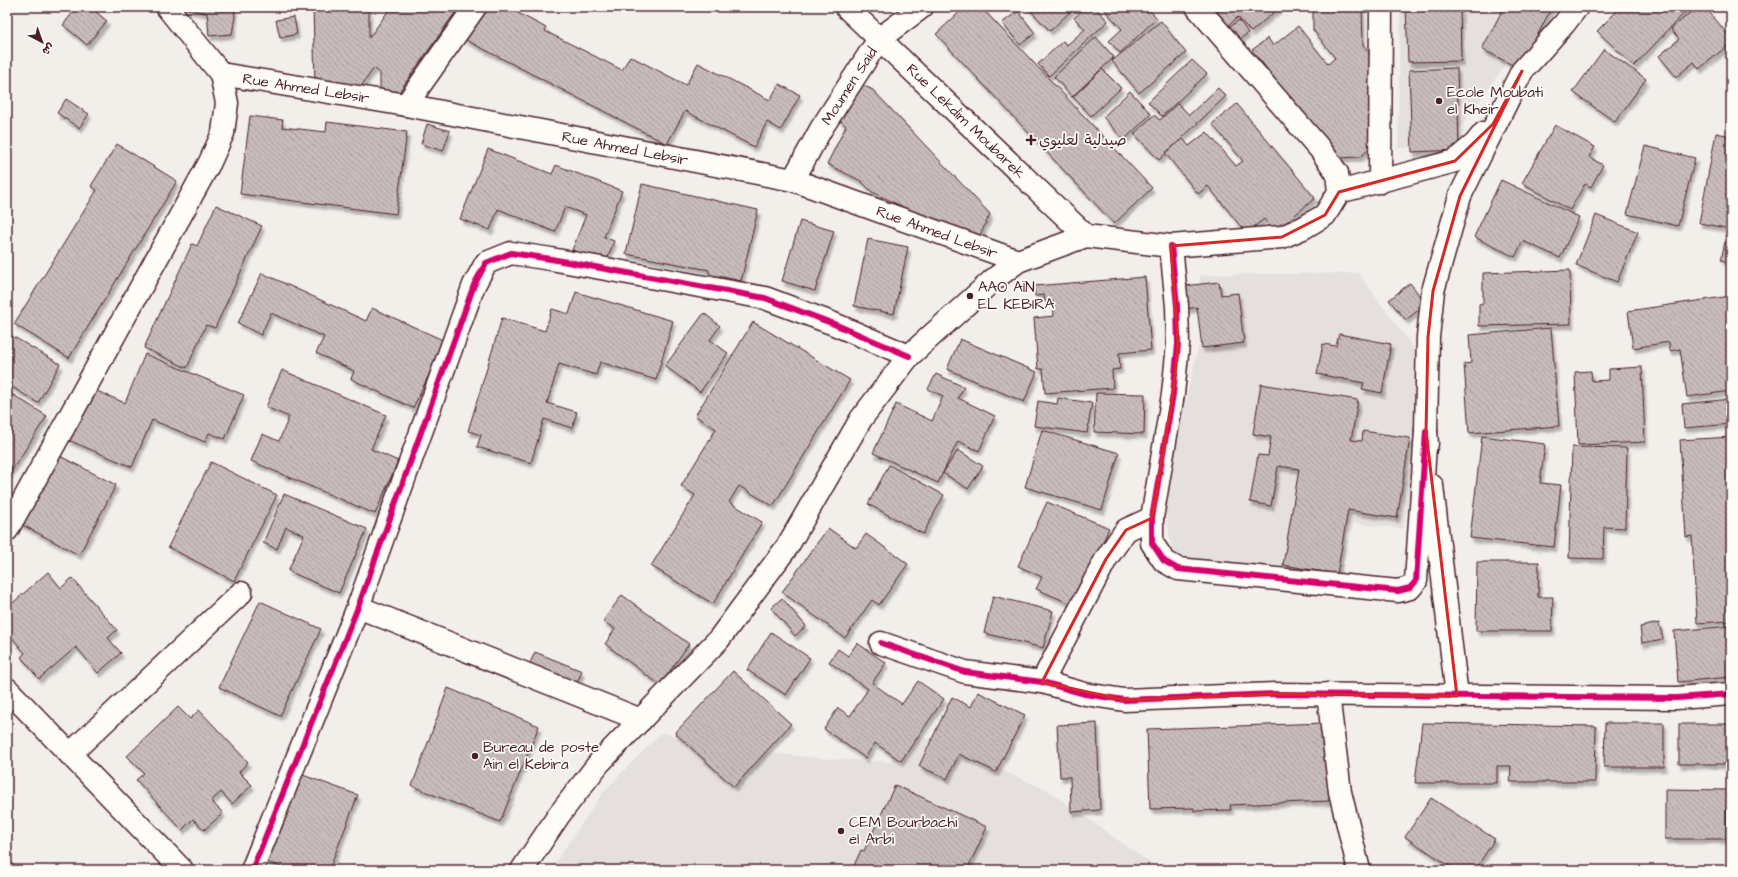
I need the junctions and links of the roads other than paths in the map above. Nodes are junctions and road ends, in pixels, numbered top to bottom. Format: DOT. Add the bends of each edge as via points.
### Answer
graph roads {
  1 [pos="167,7"];
  2 [pos="475,7"];
  3 [pos="846,7"];
  4 [pos="922,7"];
  5 [pos="1197,7"];
  6 [pos="1381,7"];
  7 [pos="1577,7"];
  8 [pos="880,39"];
  9 [pos="1522,71"];
  10 [pos="221,74"];
  11 [pos="406,105"];
  12 [pos="793,180"];
  13 [pos="1380,182"];
  14 [pos="1339,192"];
  15 [pos="1086,236"];
  16 [pos="1171,246"];
  17 [pos="1018,260"];
  18 [pos="909,356"];
  19 [pos="1426,431"];
  20 [pos="1152,518"];
  21 [pos="7,530"];
  22 [pos="241,593"];
  23 [pos="358,607"];
  24 [pos="881,643"];
  25 [pos="1042,682"];
  26 [pos="1328,694"];
  27 [pos="1731,694"];
  28 [pos="1457,696"];
  29 [pos="11,702"];
  30 [pos="641,720"];
  31 [pos="70,754"];
  32 [pos="182,870"];
  33 [pos="252,870"];
  34 [pos="522,870"];
  35 [pos="1360,870"];
  1 -- 10 [label="street"];
  2 -- 11 [label="street"];
  3 -- 8 [label="street, Rue Lekdim Moubarek"];
  4 -- 8 [label="street, Moumen Said"];
  5 -- 14 [label="street" via="1320,150 1337,173"];
  6 -- 13 [label="street"];
  7 -- 9 [label="street"];
  8 -- 12 [label="street, Moumen Said" via="821,129"];
  8 -- 15 [label="street, Rue Lekdim Moubarek"];
  9 -- 13 [label="street" via="1493,124 1455,161"];
  9 -- 19 [label="street" via="1460,196 1433,291 1428,337"];
  10 -- 11 [label="street, Rue Ahmed Lebsir"];
  10 -- 21 [label="street" via="227,103 223,133 210,162"];
  11 -- 12 [label="street, Rue Ahmed Lebsir"];
  12 -- 17 [label="street, Rue Ahmed Lebsir"];
  13 -- 14 [label="street"];
  14 -- 16 [label="street" via="1325,215 1282,237"];
  15 -- 16 [label="street"];
  15 -- 17 [label="street"];
  16 -- 20 [label="street" via="1178,344 1174,394"];
  17 -- 18 [label="street"];
  18 -- 23 [label="street" via="765,298 511,253 486,263 474,285"];
  18 -- 30 [label="street" via="862,419 787,547 719,639"];
  19 -- 20 [label="street" via="1416,581 1410,588 1398,591 1178,569 1164,561 1152,543"];
  19 -- 28 [label="street"];
  20 -- 25 [label="street" via="1126,530 1106,559"];
  22 -- 31 [label="street"];
  23 -- 30 [label="street"];
  23 -- 33 [label="street"];
  24 -- 25 [label="street" via="965,672"];
  25 -- 26 [label="street" via="1085,694 1124,700"];
  26 -- 28 [label="street"];
  26 -- 35 [label="street" via="1340,792"];
  27 -- 28 [label="street" via="1677,698"];
  29 -- 31 [label="street"];
  30 -- 34 [label="street" via="599,763 559,815"];
  31 -- 32 [label="street"];
}
